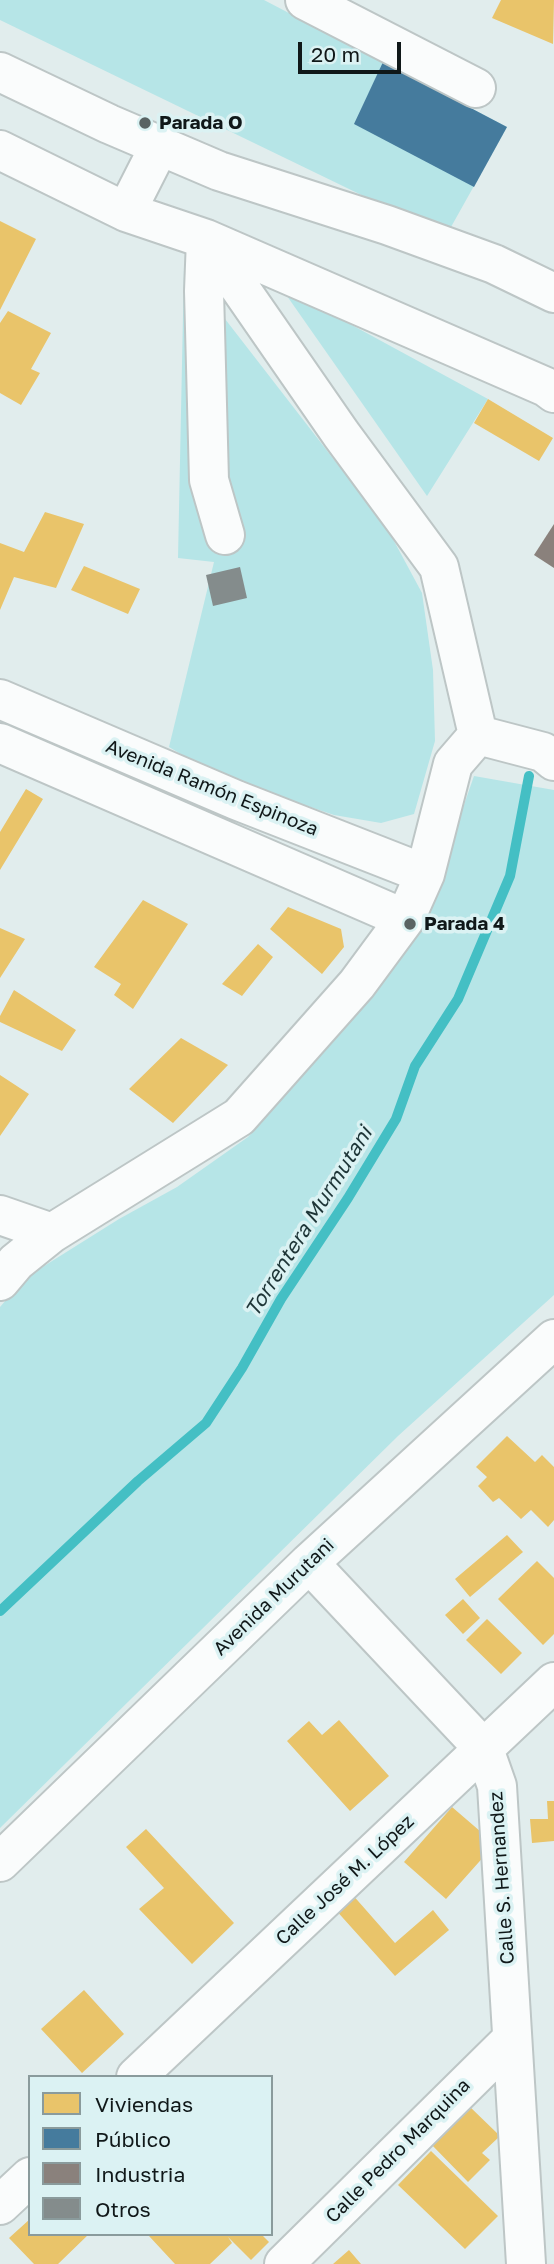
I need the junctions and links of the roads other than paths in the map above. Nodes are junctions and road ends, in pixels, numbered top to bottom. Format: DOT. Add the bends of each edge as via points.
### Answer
graph roads {
  1 [pos="305,0"];
  2 [pos="0,72"];
  3 [pos="476,88"];
  4 [pos="160,145"];
  5 [pos="0,150"];
  6 [pos="126,212"];
  7 [pos="206,239"];
  8 [pos="554,293"];
  9 [pos="554,393"];
  10 [pos="225,535"];
  11 [pos="0,699"];
  12 [pos="478,735"];
  13 [pos="0,743"];
  14 [pos="554,761"];
  15 [pos="425,874"];
  16 [pos="405,919"];
  17 [pos="0,1215"];
  18 [pos="52,1234"];
  19 [pos="0,1281"];
  20 [pos="554,1339"];
  21 [pos="309,1563"];
  22 [pos="554,1682"];
  23 [pos="484,1749"];
  24 [pos="0,1862"];
  25 [pos="512,2039"];
  26 [pos="138,2075"];
  27 [pos="28,2179"];
  28 [pos="0,2205"];
  29 [pos="284,2264"];
  30 [pos="526,2264"];
  1 -- 3 [label="street"];
  2 -- 4 [label="street"];
  4 -- 6 [label="street"];
  4 -- 8 [label="street" via="219,171 495,264"];
  5 -- 6 [label="street"];
  6 -- 7 [label="street"];
  7 -- 9 [label="street"];
  7 -- 10 [label="street" via="209,480"];
  7 -- 12 [label="street" via="439,567"];
  11 -- 15 [label="street, Avenida Ramón Espinoza" via="236,800"];
  12 -- 14 [label="street" via="543,752"];
  12 -- 15 [label="street" via="453,764"];
  13 -- 16 [label="street, Avenida Ramón Espinoza"];
  15 -- 16 [label="street"];
  16 -- 18 [label="street" via="358,984 239,1117"];
  17 -- 18 [label="street"];
  18 -- 19 [label="street"];
  20 -- 21 [label="street, Avenida Murutani"];
  21 -- 23 [label="street, Calle S. Hernandez"];
  21 -- 24 [label="street, Avenida Murutani"];
  22 -- 23 [label="street, Calle José M. López"];
  23 -- 25 [label="street, Calle S. Hernandez" via="497,1786"];
  23 -- 26 [label="street, Calle José M. López"];
  25 -- 29 [label="street, Calle Pedro Marquina"];
  25 -- 30 [label="street, Calle S. Hernandez"];
  27 -- 28 [label="street"];
}
